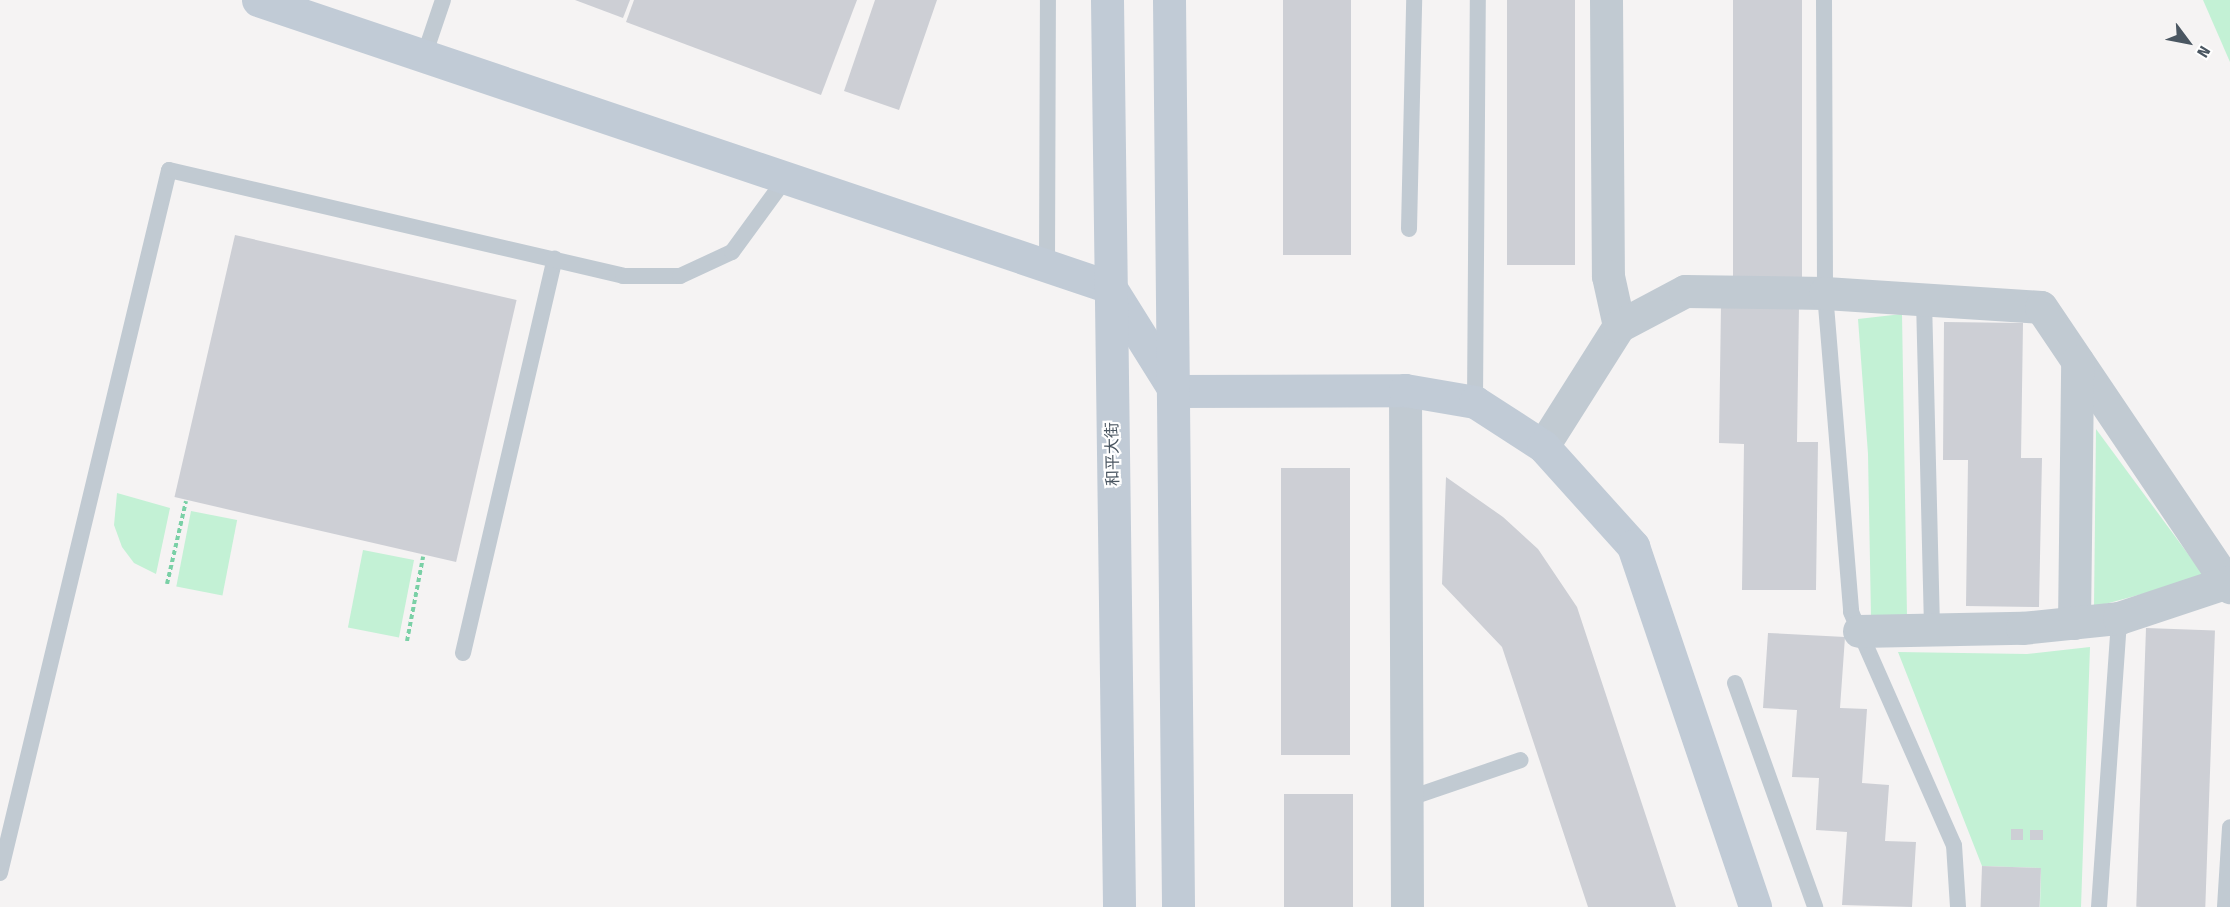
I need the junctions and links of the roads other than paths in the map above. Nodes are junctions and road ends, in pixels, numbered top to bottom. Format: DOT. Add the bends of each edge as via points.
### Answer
graph roads {
  1 [pos="258,0"];
  2 [pos="443,0"];
  3 [pos="1048,0"];
  4 [pos="1107,0"];
  5 [pos="1169,0"];
  6 [pos="1414,0"];
  7 [pos="1478,0"];
  8 [pos="1606,0"];
  9 [pos="1824,0"];
  10 [pos="424,56"];
  11 [pos="786,178"];
  12 [pos="1409,229"];
  13 [pos="555,259"];
  14 [pos="1047,266"];
  15 [pos="1110,287"];
  16 [pos="1825,293"];
  17 [pos="1924,300"];
  18 [pos="1618,326"];
  19 [pos="2077,361"];
  20 [pos="1405,390"];
  21 [pos="1175,391"];
  22 [pos="1474,402"];
  23 [pos="1543,446"];
  24 [pos="2228,584"];
  25 [pos="2119,618"];
  26 [pos="2074,623"];
  27 [pos="1932,630"];
  28 [pos="1859,631"];
  29 [pos="463,653"];
  30 [pos="1735,682"];
  31 [pos="1521,760"];
  32 [pos="1407,799"];
  33 [pos="2230,827"];
  34 [pos="0,873"];
  35 [pos="1119,907"];
  36 [pos="1178,907"];
  37 [pos="1407,907"];
  38 [pos="1755,907"];
  39 [pos="1815,907"];
  40 [pos="1958,907"];
  41 [pos="2099,907"];
  42 [pos="2225,907"];
  1 -- 10 [label="street"];
  2 -- 10 [label="lane"];
  3 -- 14 [label="lane"];
  4 -- 15 [label="street, 和平大街"];
  5 -- 21 [label="street"];
  6 -- 12 [label="lane"];
  7 -- 22 [label="lane"];
  8 -- 18 [label="street" via="1608,276"];
  9 -- 16 [label="lane"];
  10 -- 11 [label="street"];
  11 -- 13 [label="lane" via="732,252 680,276 623,276"];
  11 -- 14 [label="street"];
  13 -- 29 [label="lane"];
  13 -- 34 [label="lane" via="169,170"];
  14 -- 15 [label="street"];
  15 -- 21 [label="street"];
  15 -- 35 [label="street, 和平大街"];
  16 -- 17 [label="street"];
  16 -- 18 [label="street" via="1684,291"];
  16 -- 28 [label="lane" via="1851,612"];
  17 -- 19 [label="street" via="2041,307"];
  17 -- 27 [label="lane"];
  18 -- 23 [label="street"];
  19 -- 24 [label="street"];
  19 -- 26 [label="street"];
  20 -- 21 [label="street"];
  20 -- 22 [label="street"];
  20 -- 32 [label="street"];
  21 -- 36 [label="street"];
  22 -- 23 [label="street"];
  23 -- 38 [label="street" via="1633,546"];
  24 -- 25 [label="street"];
  25 -- 26 [label="street"];
  25 -- 41 [label="lane"];
  26 -- 27 [label="street"];
  27 -- 28 [label="street"];
  28 -- 40 [label="lane" via="1954,845"];
  30 -- 39 [label="lane"];
  31 -- 32 [label="lane"];
  32 -- 37 [label="street"];
  33 -- 42 [label="lane"];
}
